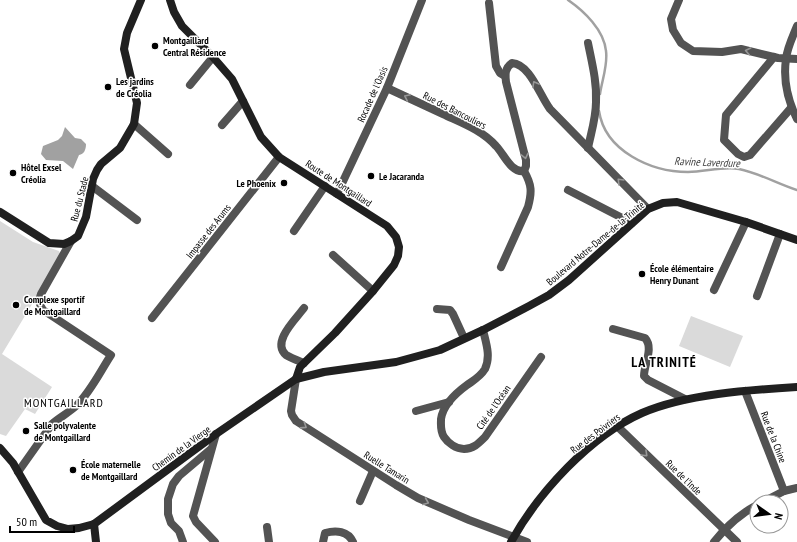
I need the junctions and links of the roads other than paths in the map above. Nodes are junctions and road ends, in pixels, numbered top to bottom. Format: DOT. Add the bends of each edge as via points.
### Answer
graph roads {
  1 [pos="141,0"];
  2 [pos="170,0"];
  3 [pos="422,0"];
  4 [pos="679,0"];
  5 [pos="489,3"];
  6 [pos="797,26"];
  7 [pos="588,43"];
  8 [pos="213,57"];
  9 [pos="774,57"];
  10 [pos="786,58"];
  11 [pos="797,59"];
  12 [pos="505,76"];
  13 [pos="190,85"];
  14 [pos="387,88"];
  15 [pos="243,101"];
  16 [pos="792,108"];
  17 [pos="797,119"];
  18 [pos="134,124"];
  19 [pos="222,125"];
  20 [pos="588,148"];
  21 [pos="168,154"];
  22 [pos="279,157"];
  23 [pos="524,171"];
  24 [pos="92,186"];
  25 [pos="324,186"];
  26 [pos="568,190"];
  27 [pos="337,194"];
  28 [pos="648,209"];
  29 [pos="0,212"];
  30 [pos="137,220"];
  31 [pos="746,222"];
  32 [pos="632,223"];
  33 [pos="294,231"];
  34 [pos="780,234"];
  35 [pos="797,240"];
  36 [pos="71,241"];
  37 [pos="333,256"];
  38 [pos="501,267"];
  39 [pos="714,290"];
  40 [pos="373,291"];
  41 [pos="757,296"];
  42 [pos="304,308"];
  43 [pos="437,309"];
  44 [pos="152,318"];
  45 [pos="613,329"];
  46 [pos="483,330"];
  47 [pos="464,338"];
  48 [pos="541,357"];
  49 [pos="304,363"];
  50 [pos="296,379"];
  51 [pos="797,388"];
  52 [pos="745,391"];
  53 [pos="685,399"];
  54 [pos="449,402"];
  55 [pos="416,411"];
  56 [pos="617,426"];
  57 [pos="216,434"];
  58 [pos="0,448"];
  59 [pos="212,448"];
  60 [pos="373,471"];
  61 [pos="18,472"];
  62 [pos="797,488"];
  63 [pos="784,491"];
  64 [pos="778,494"];
  65 [pos="360,501"];
  66 [pos="749,509"];
  67 [pos="94,524"];
  68 [pos="267,527"];
  69 [pos="724,530"];
  70 [pos="512,540"];
  71 [pos="96,542"];
  72 [pos="184,542"];
  73 [pos="215,542"];
  74 [pos="269,542"];
  75 [pos="323,542"];
  76 [pos="354,542"];
  77 [pos="527,542"];
  78 [pos="714,542"];
  79 [pos="737,542"];
  1 -- 18 [label="street, Rue du Stade" via="127,33 124,49 137,103"];
  2 -- 8 [label="street, Route de Montgaillard" via="182,26"];
  3 -- 14 [label="street, Rocade de l'Oasis"];
  9 -- 4 [label="street, one-way" via="741,49 722,52 693,51 681,43 673,30 671,18"];
  5 -- 12 [label="street" via="496,66"];
  6 -- 10 [label="street"];
  7 -- 20 [label="street" via="596,88 595,119"];
  8 -- 13 [label="street"];
  8 -- 15 [label="street, Route de Montgaillard" via="232,79"];
  9 -- 10 [label="street"];
  9 -- 16 [label="street" via="726,115 724,140 738,154 744,157 750,155"];
  10 -- 11 [label="street"];
  10 -- 16 [label="street" via="785,82"];
  20 -- 12 [label="street, one-way" via="550,109 525,69 512,63"];
  12 -- 23 [label="street, one-way" via="526,160"];
  23 -- 14 [label="street, Rue des Bancouliers, one-way" via="514,169 496,145 470,126"];
  14 -- 27 [label="street, Rocade de l'Oasis"];
  15 -- 19 [label="street"];
  15 -- 22 [label="street, Route de Montgaillard" via="261,137"];
  16 -- 17 [label="street"];
  18 -- 21 [label="street"];
  18 -- 24 [label="street, Rue du Stade" via="120,148 99,167"];
  28 -- 20 [label="street, one-way"];
  22 -- 25 [label="street, Route de Montgaillard"];
  22 -- 44 [label="street, Impasse des Arums"];
  23 -- 38 [label="street" via="531,186 528,207"];
  24 -- 30 [label="street"];
  24 -- 36 [label="street, Rue du Stade" via="83,227 78,236"];
  25 -- 27 [label="street, Route de Montgaillard"];
  25 -- 33 [label="street"];
  26 -- 32 [label="street"];
  27 -- 40 [label="street, Route de Montgaillard" via="388,226 398,242 398,256 394,265"];
  28 -- 31 [label="street, Boulevard Notre-Dame-de-la-Trinité" via="663,203 677,202"];
  28 -- 32 [label="street, Boulevard Notre-Dame-de-la-Trinité"];
  29 -- 36 [label="street" via="48,243 64,244"];
  31 -- 34 [label="street, Boulevard Notre-Dame-de-la-Trinité"];
  31 -- 39 [label="street"];
  32 -- 46 [label="street, Boulevard Notre-Dame-de-la-Trinité" via="549,295"];
  34 -- 35 [label="street, Boulevard Notre-Dame-de-la-Trinité"];
  34 -- 41 [label="street"];
  36 -- 61 [label="street" via="41,294 41,307 111,355 84,397 52,424"];
  37 -- 40 [label="street"];
  40 -- 49 [label="street, Route de Montgaillard"];
  42 -- 49 [label="street" via="281,341 282,349 287,355"];
  43 -- 47 [label="street" via="450,310"];
  45 -- 53 [label="street" via="645,338 649,348 644,376"];
  46 -- 47 [label="street, Boulevard Notre-Dame-de-la-Trinité"];
  46 -- 54 [label="street, Cité de l'Océan" via="488,351 485,368"];
  47 -- 50 [label="street, Boulevard Notre-Dame-de-la-Trinité" via="440,350 396,362 324,372"];
  48 -- 54 [label="street, Cité de l'Océan" via="484,438 471,449 455,447 444,436 440,427"];
  49 -- 50 [label="street, Route de Montgaillard"];
  50 -- 57 [label="street, Chemin de la Vierge"];
  50 -- 60 [label="street, Ruelle Tamarin, one-way" via="291,411 294,418"];
  51 -- 52 [label="street, Rue des Poivriers"];
  52 -- 53 [label="street, Rue des Poivriers"];
  52 -- 63 [label="street, Rue de la Chine"];
  53 -- 56 [label="street, Rue des Poivriers" via="642,413"];
  54 -- 55 [label="street, Cité de l'Océan"];
  56 -- 69 [label="street, Rue de l'Inde, one-way"];
  56 -- 70 [label="street, Rue des Poivriers" via="587,449 561,474 538,501"];
  57 -- 59 [label="street"];
  57 -- 67 [label="street, Chemin de la Vierge"];
  58 -- 61 [label="street"];
  59 -- 72 [label="street" via="179,476 168,499 171,523"];
  59 -- 73 [label="street" via="194,516 196,522"];
  60 -- 65 [label="street"];
  60 -- 70 [label="street, Ruelle Tamarin, one-way" via="418,498"];
  61 -- 67 [label="street" via="46,520 68,529"];
  62 -- 63 [label="street"];
  63 -- 64 [label="street"];
  66 -- 69 [label="street"];
  67 -- 71 [label="street"];
  68 -- 74 [label="street"];
  69 -- 78 [label="street"];
  69 -- 79 [label="street, Rue de l'Inde"];
  70 -- 77 [label="street, Ruelle Tamarin"];
  75 -- 76 [label="street" via="324,534 332,531 346,533"];
}
